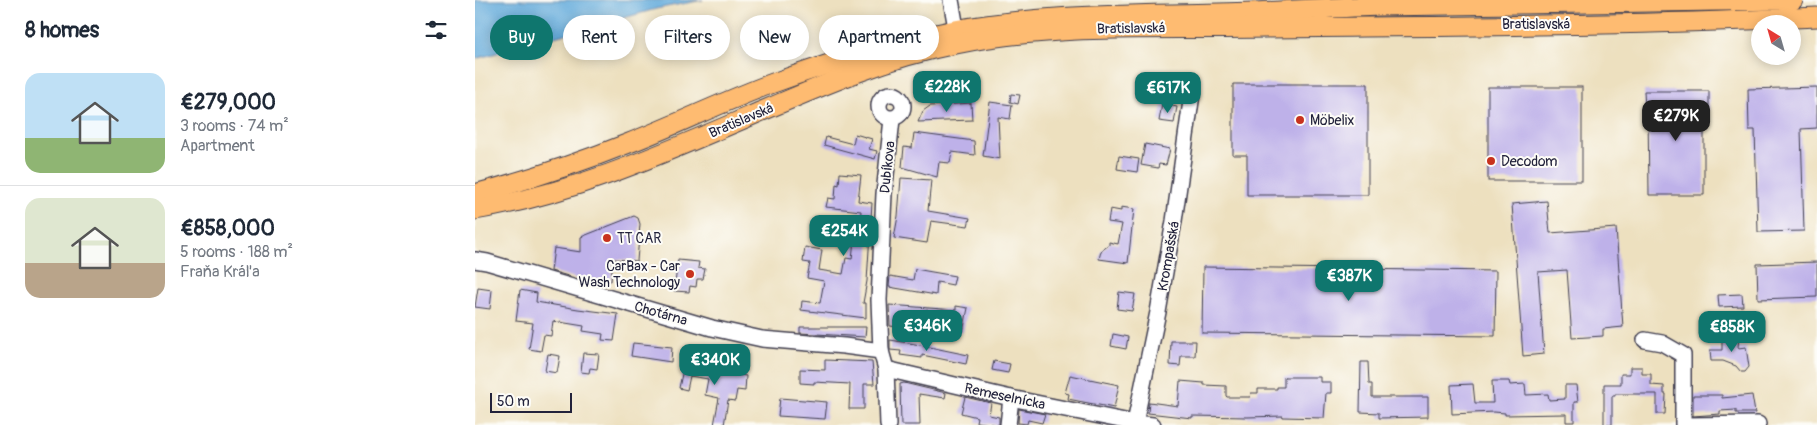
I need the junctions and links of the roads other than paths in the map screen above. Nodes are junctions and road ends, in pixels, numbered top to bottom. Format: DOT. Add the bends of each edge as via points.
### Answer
graph roads {
  1 [pos="951,0"];
  2 [pos="1793,0"];
  3 [pos="1607,3"];
  4 [pos="1382,6"];
  5 [pos="1805,12"];
  6 [pos="1607,24"];
  7 [pos="1383,26"];
  8 [pos="957,37"];
  9 [pos="1193,87"];
  10 [pos="892,119"];
  11 [pos="629,144"];
  12 [pos="612,172"];
  13 [pos="475,194"];
  14 [pos="475,210"];
  15 [pos="475,260"];
  16 [pos="1645,340"];
  17 [pos="881,351"];
  18 [pos="886,369"];
  19 [pos="1011,398"];
  20 [pos="1135,423"];
  21 [pos="1758,424"];
  22 [pos="888,425"];
  23 [pos="1008,425"];
  24 [pos="1153,425"];
  25 [pos="1683,425"];
  26 [pos="1689,425"];
  1 -- 8 [label="street"];
  2 -- 3 [label="main road, Bratislavská"];
  3 -- 4 [label="main road, Bratislavská"];
  3 -- 6 [label="main road"];
  4 -- 7 [label="main road"];
  4 -- 8 [label="main road, Bratislavská" via="1034,19"];
  5 -- 6 [label="main road, Bratislavská" via="1719,22"];
  6 -- 7 [label="main road, Bratislavská"];
  7 -- 8 [label="main road, Bratislavská" via="1086,29"];
  8 -- 11 [label="main road, Bratislavská" via="888,46 779,81"];
  8 -- 12 [label="main road, Bratislavská" via="853,72"];
  9 -- 20 [label="street, Krompašská" via="1174,220"];
  10 -- 17 [label="street, Dubíkova" via="884,194 879,300"];
  11 -- 12 [label="street" via="616,157 610,167"];
  11 -- 13 [label="main road, Bratislavská" via="551,172"];
  12 -- 14 [label="main road, Bratislavská" via="529,199"];
  15 -- 17 [label="street, Chotárna" via="712,328 762,339"];
  16 -- 25 [label="street" via="1662,343 1683,355"];
  17 -- 18 [label="street, Dubíkova"];
  18 -- 19 [label="street, Remeselnícka"];
  18 -- 22 [label="street, Dubíkova"];
  19 -- 20 [label="street, Remeselnícka"];
  19 -- 23 [label="street"];
  20 -- 24 [label="street, Remeselnícka"];
  21 -- 26 [label="street"];
}
